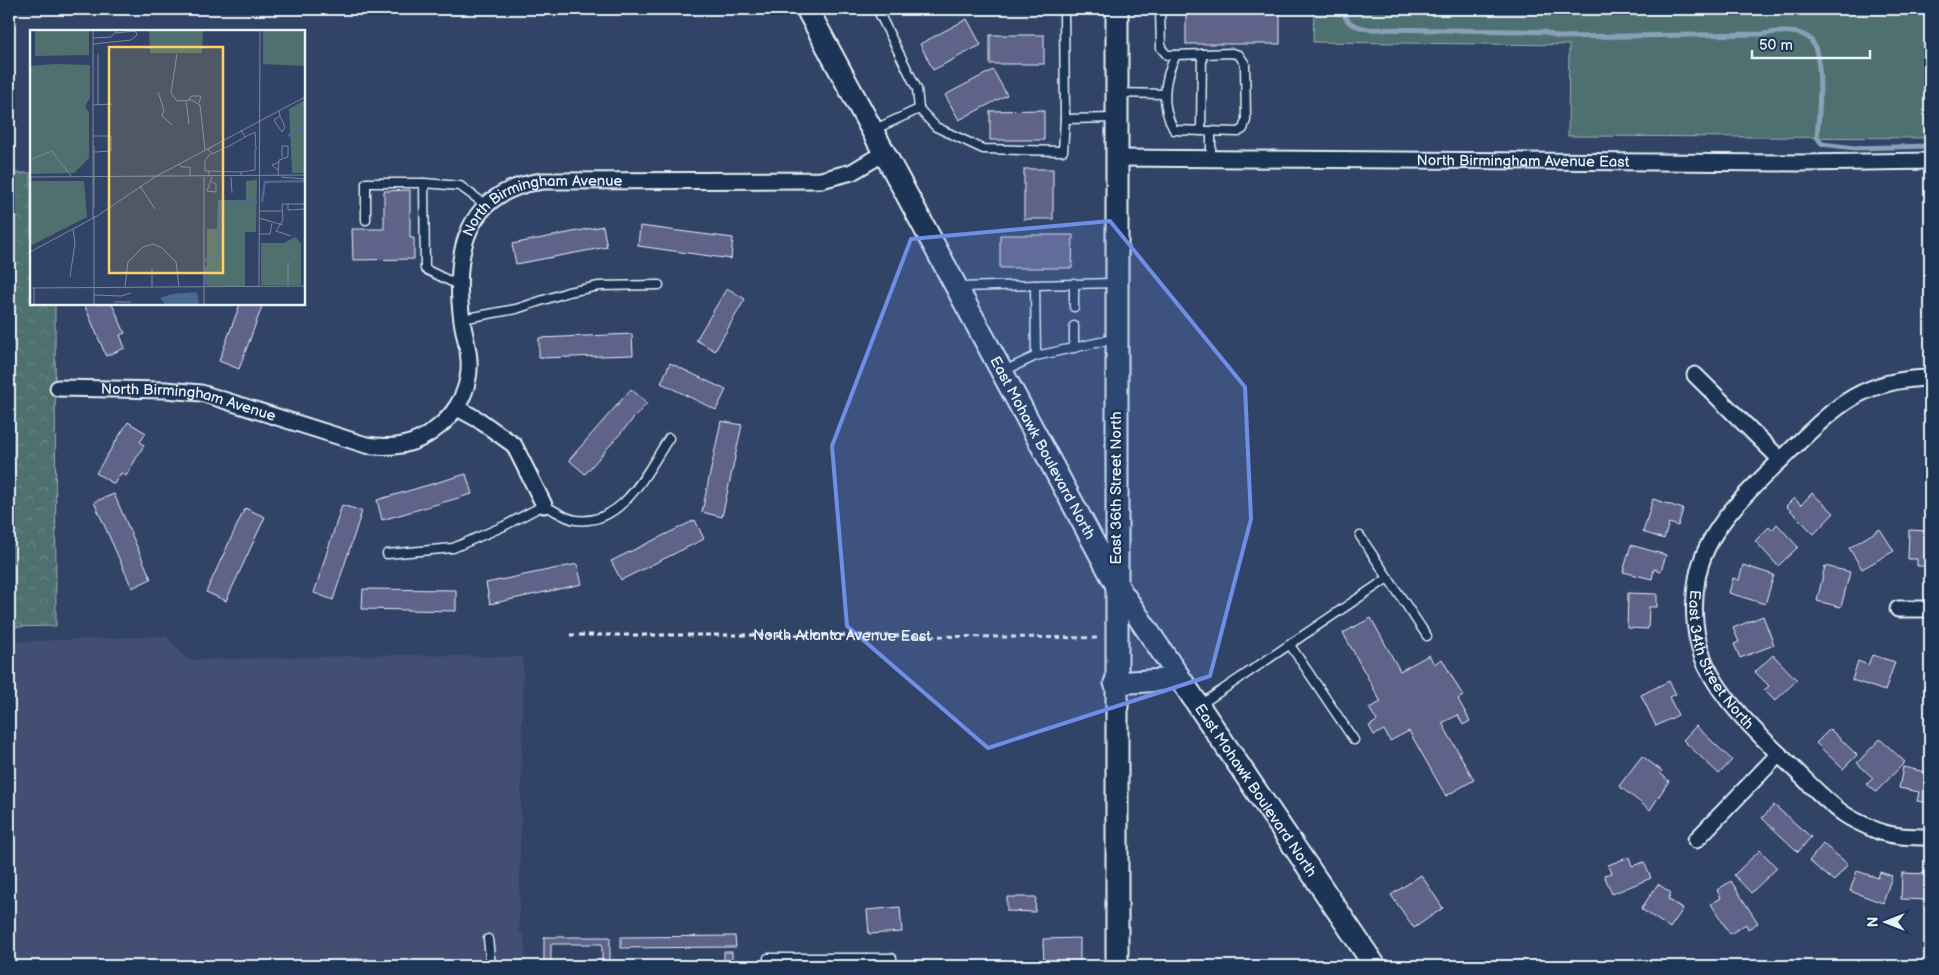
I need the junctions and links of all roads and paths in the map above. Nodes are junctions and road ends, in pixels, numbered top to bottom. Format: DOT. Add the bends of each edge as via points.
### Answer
graph roads {
  1 [pos="807,9"];
  2 [pos="877,9"];
  3 [pos="1064,9"];
  4 [pos="1117,9"];
  5 [pos="1160,9"];
  6 [pos="1202,54"];
  7 [pos="1176,55"];
  8 [pos="1117,93"];
  9 [pos="1163,94"];
  10 [pos="919,109"];
  11 [pos="1116,118"];
  12 [pos="1065,119"];
  13 [pos="871,131"];
  14 [pos="1201,131"];
  15 [pos="1211,131"];
  16 [pos="884,153"];
  17 [pos="1117,158"];
  18 [pos="1211,158"];
  19 [pos="1930,161"];
  20 [pos="424,183"];
  21 [pos="486,205"];
  22 [pos="366,220"];
  23 [pos="1116,283"];
  24 [pos="1035,284"];
  25 [pos="1074,284"];
  26 [pos="659,285"];
  27 [pos="461,287"];
  28 [pos="957,287"];
  29 [pos="1074,307"];
  30 [pos="462,319"];
  31 [pos="1074,326"];
  32 [pos="1116,338"];
  33 [pos="1074,348"];
  34 [pos="1036,356"];
  35 [pos="1002,372"];
  36 [pos="1694,375"];
  37 [pos="1930,378"];
  38 [pos="58,388"];
  39 [pos="457,408"];
  40 [pos="669,438"];
  41 [pos="1781,460"];
  42 [pos="544,505"];
  43 [pos="1360,536"];
  44 [pos="387,554"];
  45 [pos="1388,578"];
  46 [pos="1116,584"];
  47 [pos="1898,609"];
  48 [pos="1930,609"];
  49 [pos="570,635"];
  50 [pos="1427,636"];
  51 [pos="1115,638"];
  52 [pos="1290,645"];
  53 [pos="1178,675"];
  54 [pos="1115,682"];
  55 [pos="1199,706"];
  56 [pos="1354,740"];
  57 [pos="1779,754"];
  58 [pos="1930,837"];
  59 [pos="1696,840"];
  60 [pos="488,939"];
  61 [pos="491,966"];
  62 [pos="768,966"];
  63 [pos="892,966"];
  64 [pos="1117,966"];
  65 [pos="1375,966"];
  1 -- 13 [label="street, East Mohawk Boulevard North"];
  2 -- 10 [label="lane" via="918,89"];
  3 -- 12 [label="lane"];
  4 -- 8 [label="street, East 36th Street North"];
  5 -- 7 [label="lane" via="1161,48 1167,55"];
  6 -- 7 [label="lane"];
  6 -- 14 [label="lane"];
  6 -- 15 [label="lane" via="1232,53 1239,55 1245,64 1246,120 1243,129 1238,132"];
  7 -- 9 [label="lane"];
  8 -- 9 [label="lane"];
  8 -- 11 [label="street, East 36th Street North"];
  9 -- 14 [label="lane" via="1174,130"];
  10 -- 12 [label="lane" via="936,127 983,149 1063,152"];
  10 -- 13 [label="lane"];
  11 -- 12 [label="lane"];
  11 -- 17 [label="street, East 36th Street North"];
  13 -- 16 [label="street, East Mohawk Boulevard North"];
  14 -- 15 [label="lane"];
  15 -- 18 [label="lane"];
  16 -- 21 [label="street, North Birmingham Avenue" via="852,172 830,179 542,181 510,189"];
  16 -- 28 [label="street, East Mohawk Boulevard North"];
  17 -- 18 [label="street, North Birmingham Avenue East"];
  17 -- 23 [label="street, East 36th Street North"];
  18 -- 19 [label="street, North Birmingham Avenue East" via="1803,163"];
  20 -- 21 [label="lane" via="460,186"];
  20 -- 22 [label="lane" via="366,183"];
  20 -- 27 [label="lane" via="425,269"];
  21 -- 27 [label="street, North Birmingham Avenue" via="472,222 464,240 460,260"];
  23 -- 25 [label="lane"];
  23 -- 32 [label="street, East 36th Street North"];
  24 -- 25 [label="lane"];
  24 -- 28 [label="lane"];
  24 -- 34 [label="lane"];
  25 -- 29 [label="lane"];
  26 -- 30 [label="lane" via="599,286 516,309"];
  27 -- 30 [label="street, North Birmingham Avenue"];
  28 -- 35 [label="street, East Mohawk Boulevard North"];
  30 -- 39 [label="street, North Birmingham Avenue" via="469,363 468,378"];
  31 -- 33 [label="lane"];
  32 -- 33 [label="lane"];
  32 -- 46 [label="street, East 36th Street North"];
  33 -- 34 [label="lane"];
  34 -- 35 [label="lane"];
  35 -- 46 [label="street, East Mohawk Boulevard North"];
  36 -- 41 [label="street"];
  37 -- 41 [label="street, East 34th Street North" via="1883,384 1845,401"];
  38 -- 39 [label="street, North Birmingham Avenue" via="201,393 366,445 386,448 429,435"];
  39 -- 42 [label="street" via="514,445"];
  40 -- 42 [label="lane" via="629,500 595,521 574,520"];
  41 -- 57 [label="street, East 34th Street North" via="1714,532 1701,561 1694,600 1699,647 1716,684 1732,706"];
  42 -- 44 [label="lane" via="453,548"];
  43 -- 45 [label="lane"];
  45 -- 50 [label="lane"];
  45 -- 52 [label="lane"];
  46 -- 51 [label="street, East 36th Street North"];
  46 -- 53 [label="street, East Mohawk Boulevard North"];
  47 -- 48 [label="street"];
  49 -- 51 [label="path, North Atlanta Avenue East"];
  51 -- 54 [label="street, East 36th Street North"];
  52 -- 55 [label="lane"];
  52 -- 56 [label="lane"];
  53 -- 54 [label="street" via="1163,680"];
  53 -- 55 [label="street, East Mohawk Boulevard North"];
  54 -- 64 [label="street, East 36th Street North"];
  55 -- 65 [label="street, East Mohawk Boulevard North"];
  57 -- 58 [label="street" via="1844,814 1880,832"];
  57 -- 59 [label="street"];
  60 -- 61 [label="lane"];
  62 -- 63 [label="lane" via="768,958 892,958"];
}
